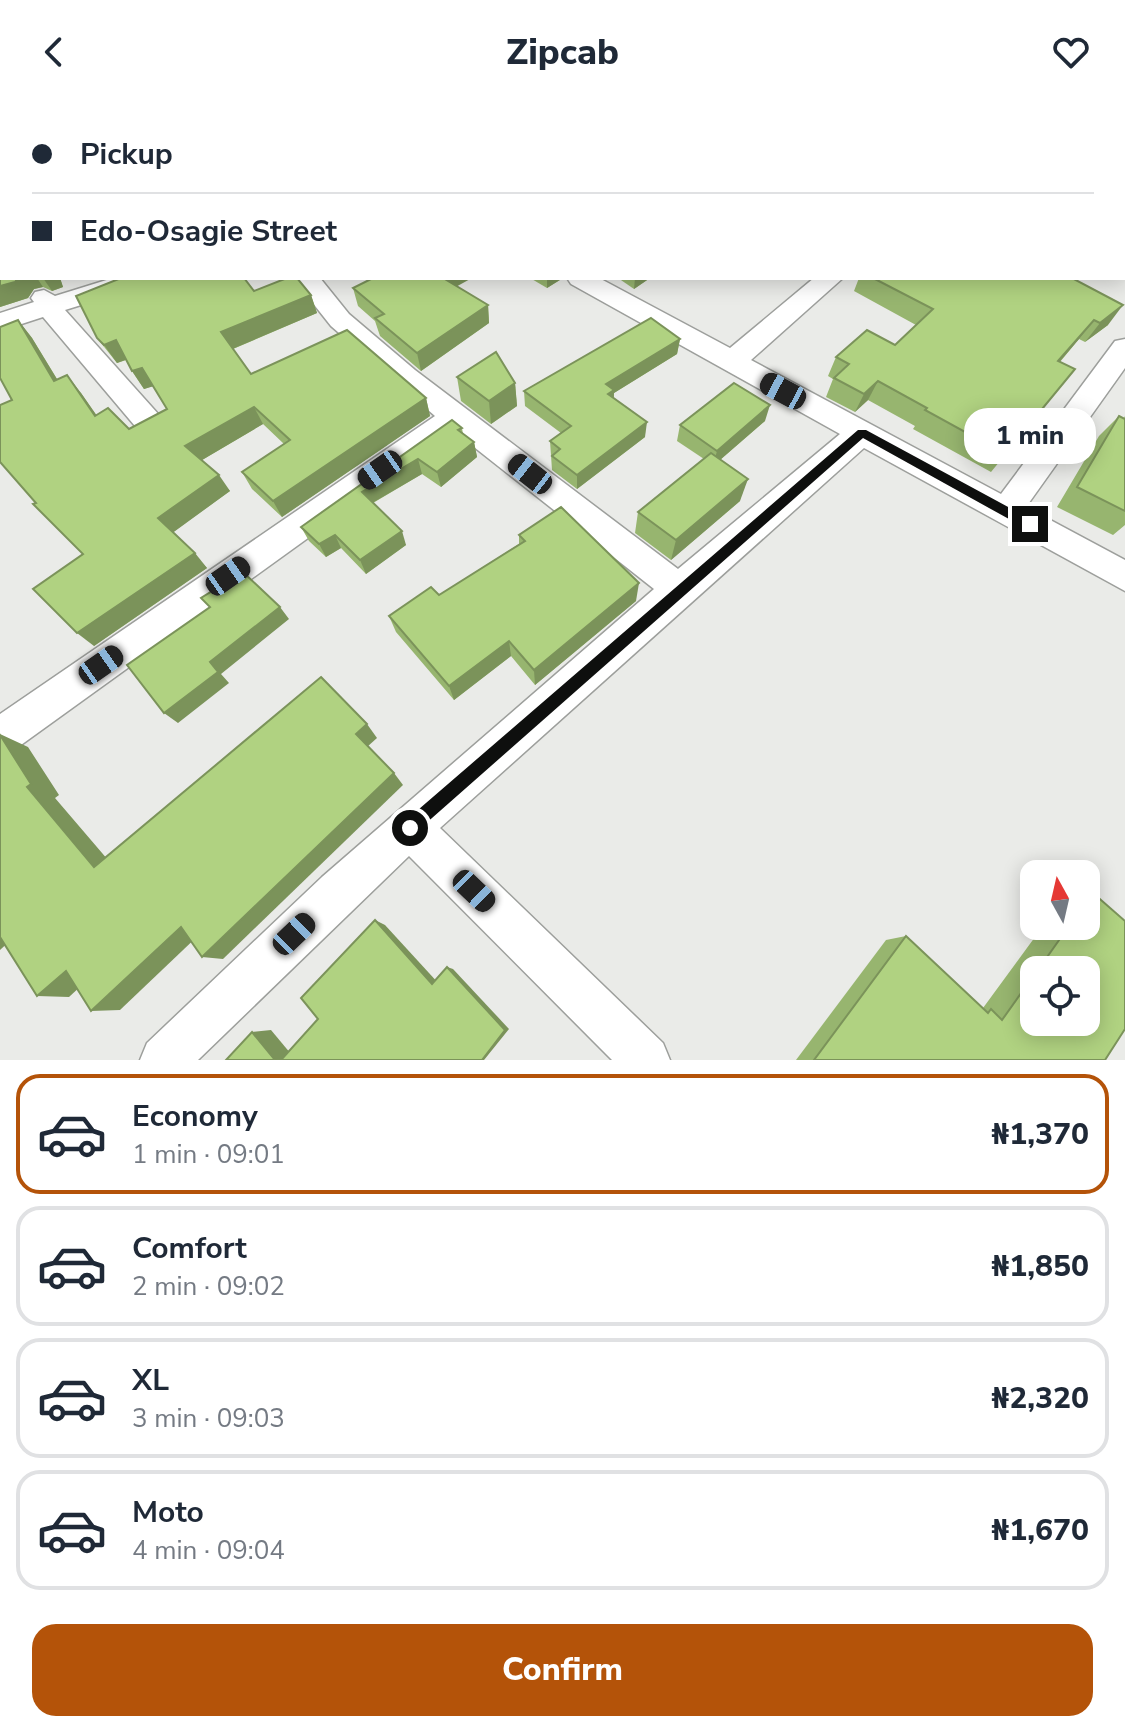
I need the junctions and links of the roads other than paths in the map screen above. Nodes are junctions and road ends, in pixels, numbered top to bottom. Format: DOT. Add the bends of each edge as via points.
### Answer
graph roads {
  1 [pos="132,280"];
  2 [pos="308,280"];
  3 [pos="584,280"];
  4 [pos="828,280"];
  5 [pos="46,302"];
  6 [pos="0,322"];
  7 [pos="1125,348"];
  8 [pos="730,363"];
  9 [pos="456,416"];
  10 [pos="150,424"];
  11 [pos="862,433"];
  12 [pos="1006,511"];
  13 [pos="1125,577"];
  14 [pos="679,589"];
  15 [pos="0,737"];
  16 [pos="410,828"];
  17 [pos="164,1060"];
  18 [pos="646,1060"];
  1 -- 5 [label="street"];
  2 -- 9 [label="street" via="340,320"];
  3 -- 8 [label="street"];
  4 -- 8 [label="street"];
  5 -- 6 [label="street"];
  5 -- 10 [label="street"];
  7 -- 12 [label="street"];
  8 -- 11 [label="street"];
  9 -- 14 [label="street"];
  9 -- 15 [label="street"];
  11 -- 12 [label="street"];
  11 -- 14 [label="street"];
  12 -- 13 [label="street"];
  14 -- 16 [label="street"];
  16 -- 17 [label="street"];
  16 -- 18 [label="street"];
}
